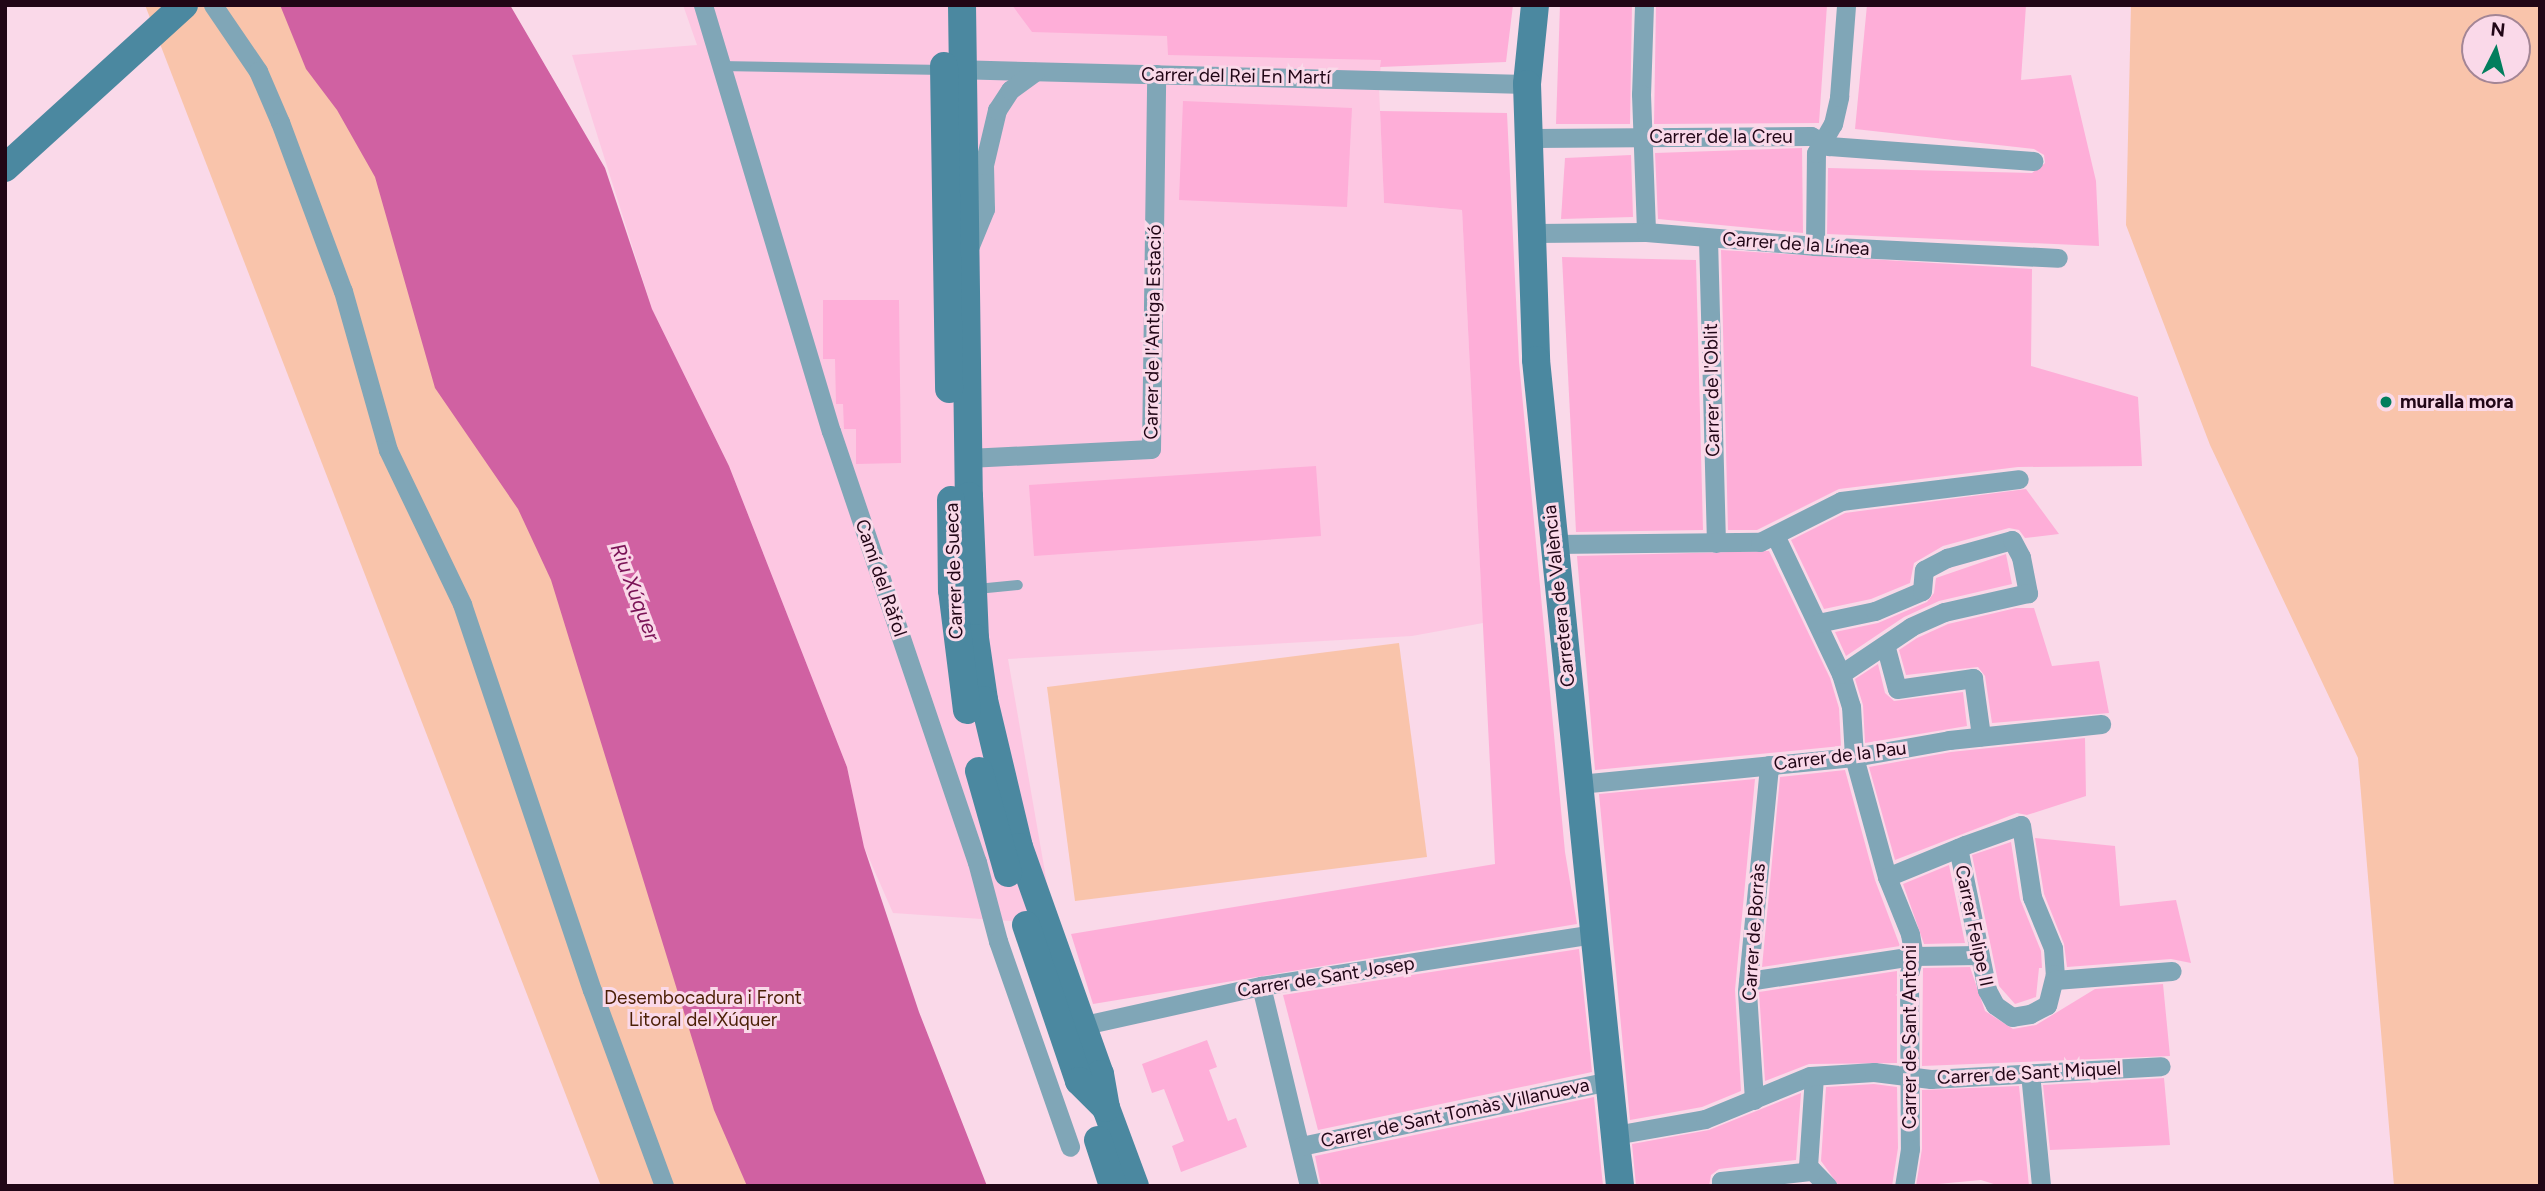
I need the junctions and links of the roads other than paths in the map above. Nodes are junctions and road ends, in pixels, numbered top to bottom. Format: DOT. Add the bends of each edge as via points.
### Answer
graph roads {
  1 [pos="184,5"];
  2 [pos="213,5"];
  3 [pos="703,5"];
  4 [pos="944,5"];
  5 [pos="962,5"];
  6 [pos="1535,5"];
  7 [pos="1644,5"];
  8 [pos="1846,5"];
  9 [pos="720,66"];
  10 [pos="954,69"];
  11 [pos="1035,72"];
  12 [pos="1156,74"];
  13 [pos="1527,84"];
  14 [pos="1642,137"];
  15 [pos="1532,138"];
  16 [pos="1820,141"];
  17 [pos="2034,161"];
  18 [pos="5,168"];
  19 [pos="1646,232"];
  20 [pos="1534,233"];
  21 [pos="1708,237"];
  22 [pos="1815,246"];
  23 [pos="967,252"];
  24 [pos="2058,258"];
  25 [pos="968,458"];
  26 [pos="2019,479"];
  27 [pos="1775,535"];
  28 [pos="1716,543"];
  29 [pos="1554,544"];
  30 [pos="1018,585"];
  31 [pos="962,589"];
  32 [pos="1818,623"];
  33 [pos="1886,648"];
  34 [pos="1842,674"];
  35 [pos="2101,724"];
  36 [pos="1981,736"];
  37 [pos="1854,757"];
  38 [pos="1769,765"];
  39 [pos="1579,784"];
  40 [pos="1958,848"];
  41 [pos="1886,877"];
  42 [pos="1593,934"];
  43 [pos="1979,954"];
  44 [pos="1914,956"];
  45 [pos="2172,971"];
  46 [pos="2055,980"];
  47 [pos="1748,981"];
  48 [pos="1261,986"];
  49 [pos="1072,1027"];
  50 [pos="2161,1066"];
  51 [pos="2030,1073"];
  52 [pos="1814,1076"];
  53 [pos="1910,1078"];
  54 [pos="1079,1081"];
  55 [pos="1609,1081"];
  56 [pos="1754,1100"];
  57 [pos="1106,1108"];
  58 [pos="1615,1135"];
  59 [pos="1301,1146"];
  60 [pos="1070,1147"];
  61 [pos="1812,1171"];
  62 [pos="2042,1178"];
  63 [pos="664,1186"];
  64 [pos="1113,1186"];
  65 [pos="1135,1186"];
  66 [pos="1309,1186"];
  67 [pos="1620,1186"];
  68 [pos="1721,1186"];
  69 [pos="1827,1186"];
  70 [pos="1904,1186"];
  1 -- 18 [label="street"];
  2 -- 63 [label="street" via="258,71 280,122 343,290 388,450 462,604 592,990"];
  3 -- 9 [label="street, Camí del Ràfol"];
  4 -- 10 [label="street, Carrer de Sueca"];
  5 -- 10 [label="street, Carrer de Sueca"];
  6 -- 13 [label="street, Carretera de València"];
  7 -- 14 [label="street"];
  8 -- 16 [label="street" via="1839,97 1833,124"];
  9 -- 10 [label="lane"];
  9 -- 60 [label="street, Camí del Ràfol" via="831,431"];
  10 -- 11 [label="street, Carrer del Rei En Martí"];
  10 -- 23 [label="street, Carrer de Sueca"];
  10 -- 31 [label="street, Carrer de Sueca"];
  11 -- 12 [label="street, Carrer del Rei En Martí"];
  11 -- 23 [label="street" via="1010,90 996,110 984,165 985,209"];
  12 -- 13 [label="street, Carrer del Rei En Martí"];
  12 -- 25 [label="street, Carrer de l'Antiga Estació" via="1151,449"];
  13 -- 15 [label="street, Carretera de València"];
  14 -- 15 [label="street, Carrer de la Creu"];
  14 -- 16 [label="street, Carrer de la Creu" via="1811,136"];
  14 -- 19 [label="street"];
  15 -- 20 [label="street, Carretera de València"];
  16 -- 17 [label="street, Carrer de la Creu" via="1829,146"];
  16 -- 22 [label="street"];
  19 -- 20 [label="street, Carrer de la Línea"];
  19 -- 21 [label="street, Carrer de la Línea"];
  20 -- 29 [label="street, Carretera de València" via="1536,360"];
  21 -- 22 [label="street, Carrer de la Línea"];
  21 -- 28 [label="street, Carrer de l'Oblit"];
  22 -- 24 [label="street, Carrer de la Línea"];
  23 -- 25 [label="street, Carrer de Sueca"];
  25 -- 31 [label="street, Carrer de Sueca"];
  26 -- 27 [label="street" via="1841,501"];
  27 -- 28 [label="street" via="1760,542"];
  27 -- 32 [label="street, Carrer de Sant Antoni"];
  28 -- 29 [label="street"];
  29 -- 39 [label="street, Carretera de València"];
  30 -- 31 [label="lane"];
  31 -- 49 [label="street, Carrer de Sueca" via="997,765"];
  32 -- 33 [label="street" via="1874,611 1910,597 1922,591 1924,569 2012,540 2021,557 2028,593 1944,612 1911,627"];
  32 -- 34 [label="street, Carrer de Sant Antoni"];
  33 -- 34 [label="street"];
  33 -- 36 [label="street" via="1897,689 1973,678"];
  34 -- 37 [label="street, Carrer de Sant Antoni" via="1851,706"];
  35 -- 36 [label="street, Carrer de la Pau"];
  36 -- 37 [label="street, Carrer de la Pau"];
  37 -- 38 [label="street, Carrer de la Pau"];
  37 -- 41 [label="street, Carrer de Sant Antoni"];
  38 -- 39 [label="street, Carrer de la Pau"];
  38 -- 47 [label="street, Carrer de Borràs"];
  39 -- 42 [label="street, Carretera de València"];
  40 -- 41 [label="street"];
  40 -- 43 [label="street, Carrer Felipe II"];
  40 -- 46 [label="street" via="2021,825 2032,897 2053,948"];
  41 -- 44 [label="street, Carrer de Sant Antoni" via="1910,934"];
  42 -- 48 [label="street, Carrer de Sant Josep"];
  42 -- 55 [label="street, Carretera de València"];
  43 -- 44 [label="street"];
  43 -- 46 [label="street, Carrer Felipe II" via="1995,1005 2012,1017 2047,1005"];
  44 -- 47 [label="street"];
  44 -- 53 [label="street, Carrer de Sant Antoni" via="1909,974"];
  45 -- 46 [label="street"];
  47 -- 56 [label="street, Carrer de Borràs"];
  48 -- 49 [label="street, Carrer de Sant Josep"];
  48 -- 59 [label="street"];
  49 -- 54 [label="street, Carrer de Sueca"];
  49 -- 57 [label="street, Carrer de Sueca" via="1101,1074"];
  50 -- 51 [label="street, Carrer de Sant Miquel"];
  51 -- 53 [label="street, Carrer de Sant Miquel"];
  51 -- 62 [label="street"];
  52 -- 53 [label="street, Carrer de Sant Miquel" via="1874,1072"];
  52 -- 56 [label="street, Carrer de Sant Miquel"];
  52 -- 61 [label="street" via="1808,1166"];
  53 -- 70 [label="street, Carrer de Sant Antoni" via="1910,1149"];
  54 -- 57 [label="street, Carrer de Sueca"];
  54 -- 64 [label="street"];
  55 -- 58 [label="street, Carretera de València"];
  55 -- 59 [label="street, Carrer de Sant Tomàs Villanueva"];
  56 -- 58 [label="street, Carrer de Sant Miquel" via="1704,1119"];
  57 -- 65 [label="street, Carrer de Sueca"];
  58 -- 67 [label="street, Carretera de València"];
  59 -- 66 [label="street"];
  61 -- 68 [label="street" via="1721,1181"];
  61 -- 69 [label="street"];
}
